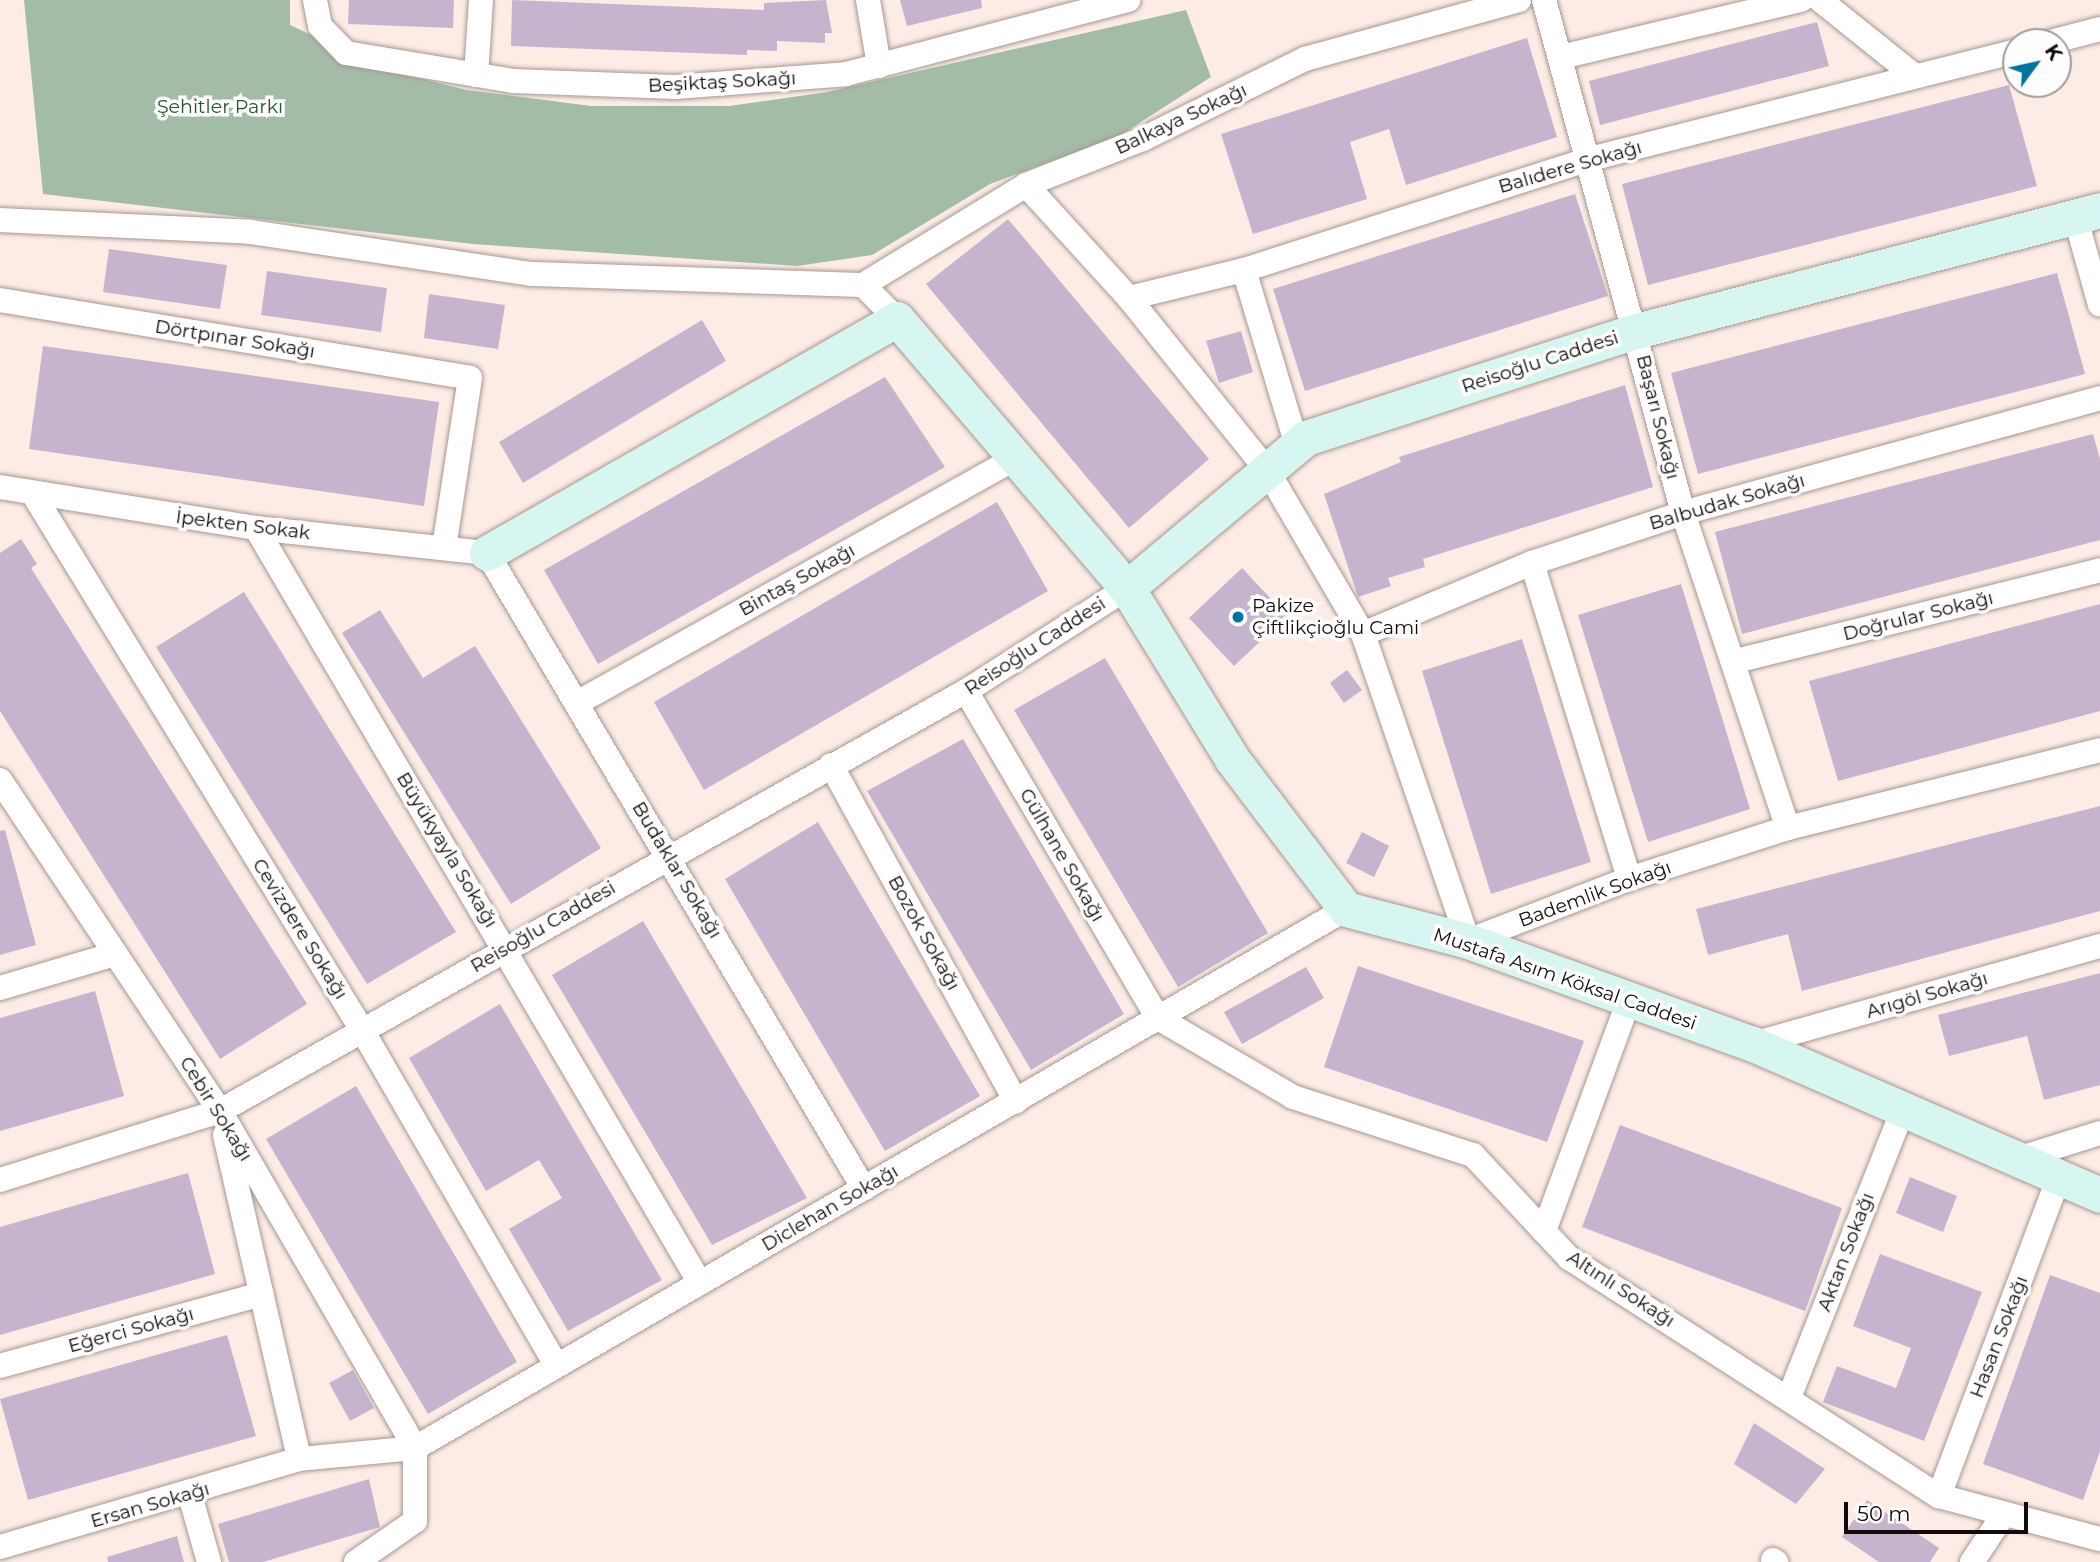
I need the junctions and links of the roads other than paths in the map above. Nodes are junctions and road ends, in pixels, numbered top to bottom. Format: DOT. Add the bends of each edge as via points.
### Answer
graph roads {
  1 [pos="315,0"];
  2 [pos="481,0"];
  3 [pos="868,0"];
  4 [pos="1128,0"];
  5 [pos="1519,0"];
  6 [pos="1544,0"];
  7 [pos="1801,0"];
  8 [pos="1820,0"];
  9 [pos="2100,29"];
  10 [pos="2072,36"];
  11 [pos="2002,54"];
  12 [pos="1561,57"];
  13 [pos="879,66"];
  14 [pos="477,75"];
  15 [pos="1915,76"];
  16 [pos="1590,159"];
  17 [pos="1026,185"];
  18 [pos="2088,213"];
  19 [pos="0,220"];
  20 [pos="1244,270"];
  21 [pos="863,285"];
  22 [pos="1129,298"];
  23 [pos="0,300"];
  24 [pos="2100,305"];
  25 [pos="897,319"];
  26 [pos="1636,331"];
  27 [pos="2100,398"];
  28 [pos="1297,446"];
  29 [pos="1016,458"];
  30 [pos="1267,470"];
  31 [pos="0,487"];
  32 [pos="35,497"];
  33 [pos="1683,513"];
  34 [pos="256,528"];
  35 [pos="444,548"];
  36 [pos="487,553"];
  37 [pos="1532,563"];
  38 [pos="2100,570"];
  39 [pos="1127,588"];
  40 [pos="1363,634"];
  41 [pos="1736,661"];
  42 [pos="966,691"];
  43 [pos="577,703"];
  44 [pos="2100,750"];
  45 [pos="831,765"];
  46 [pos="0,780"];
  47 [pos="8,805"];
  48 [pos="1788,828"];
  49 [pos="670,855"];
  50 [pos="1629,879"];
  51 [pos="1346,909"];
  52 [pos="1468,941"];
  53 [pos="2100,946"];
  54 [pos="506,948"];
  55 [pos="115,954"];
  56 [pos="0,988"];
  57 [pos="1629,1000"];
  58 [pos="1158,1018"];
  59 [pos="362,1030"];
  60 [pos="1753,1044"];
  61 [pos="1016,1101"];
  62 [pos="1903,1109"];
  63 [pos="220,1111"];
  64 [pos="2100,1133"];
  65 [pos="2017,1159"];
  66 [pos="2059,1177"];
  67 [pos="0,1180"];
  68 [pos="864,1188"];
  69 [pos="2100,1195"];
  70 [pos="1544,1230"];
  71 [pos="700,1283"];
  72 [pos="261,1294"];
  73 [pos="0,1366"];
  74 [pos="557,1366"];
  75 [pos="1790,1395"];
  76 [pos="415,1448"];
  77 [pos="299,1459"];
  78 [pos="190,1495"];
  79 [pos="1939,1496"];
  80 [pos="2004,1514"];
  81 [pos="2100,1538"];
  82 [pos="0,1546"];
  83 [pos="4,1562"];
  84 [pos="209,1562"];
  85 [pos="356,1562"];
  86 [pos="1972,1562"];
  1 -- 14 [label="street, Beşiktaş Sokağı" via="320,26 346,53"];
  2 -- 14 [label="street"];
  3 -- 13 [label="street"];
  4 -- 13 [label="street, Beşiktaş Sokağı"];
  5 -- 17 [label="street, Balkaya Sokağı" via="1306,59 1143,139"];
  6 -- 12 [label="street, Başarı Sokağı"];
  7 -- 12 [label="street"];
  8 -- 15 [label="street"];
  9 -- 10 [label="street"];
  11 -- 15 [label="street, Balıdere Sokağı"];
  12 -- 16 [label="street, Başarı Sokağı"];
  13 -- 14 [label="street, Beşiktaş Sokağı" via="675,87"];
  15 -- 16 [label="street, Balıdere Sokağı"];
  16 -- 20 [label="street, Balıdere Sokağı"];
  16 -- 26 [label="street, Başarı Sokağı"];
  17 -- 21 [label="street, Balkaya Sokağı"];
  17 -- 22 [label="street"];
  18 -- 24 [label="street"];
  18 -- 26 [label="street, Reisoğlu Caddesi"];
  19 -- 21 [label="street" via="250,232 531,274"];
  20 -- 22 [label="street, Balıdere Sokağı"];
  20 -- 28 [label="street"];
  21 -- 25 [label="street"];
  22 -- 30 [label="street"];
  23 -- 35 [label="street, Dörtpınar Sokağı" via="470,378"];
  25 -- 29 [label="street"];
  25 -- 36 [label="street"];
  26 -- 28 [label="street, Reisoğlu Caddesi"];
  26 -- 33 [label="street, Başarı Sokağı"];
  27 -- 33 [label="street, Balbudak Sokağı"];
  28 -- 30 [label="street, Reisoğlu Caddesi"];
  29 -- 39 [label="street"];
  29 -- 43 [label="street, Bintaş Sokağı"];
  30 -- 39 [label="street, Reisoğlu Caddesi"];
  30 -- 40 [label="street"];
  31 -- 32 [label="street, İpekten Sokak"];
  32 -- 34 [label="street, İpekten Sokak"];
  32 -- 59 [label="street, Cevizdere Sokağı"];
  33 -- 37 [label="street, Balbudak Sokağı"];
  33 -- 41 [label="street, Başarı Sokağı"];
  34 -- 35 [label="street, İpekten Sokak"];
  34 -- 54 [label="street, Büyükyayla Sokağı"];
  35 -- 36 [label="street, İpekten Sokak"];
  36 -- 43 [label="street, Budaklar Sokağı"];
  37 -- 40 [label="street, Balbudak Sokağı"];
  37 -- 50 [label="street"];
  38 -- 41 [label="street, Doğrular Sokağı"];
  39 -- 42 [label="street, Reisoğlu Caddesi"];
  39 -- 51 [label="street" via="1232,759"];
  40 -- 52 [label="street"];
  41 -- 48 [label="street, Başarı Sokağı"];
  42 -- 45 [label="street, Reisoğlu Caddesi"];
  42 -- 58 [label="street, Gülhane Sokağı"];
  43 -- 49 [label="street, Budaklar Sokağı"];
  44 -- 48 [label="street, Bademlik Sokağı"];
  45 -- 49 [label="street, Reisoğlu Caddesi"];
  45 -- 61 [label="street, Bozok Sokağı"];
  46 -- 47 [label="street, Cebir Sokağı"];
  47 -- 55 [label="street, Cebir Sokağı"];
  48 -- 50 [label="street, Bademlik Sokağı"];
  49 -- 54 [label="street, Reisoğlu Caddesi"];
  49 -- 68 [label="street, Budaklar Sokağı"];
  50 -- 52 [label="street, Bademlik Sokağı"];
  51 -- 52 [label="street, Mustafa Asım Köksal Caddesi"];
  51 -- 58 [label="street, Diclehan Sokağı"];
  52 -- 57 [label="street, Mustafa Asım Köksal Caddesi"];
  53 -- 60 [label="street, Arıgöl Sokağı"];
  54 -- 59 [label="street, Reisoğlu Caddesi"];
  54 -- 71 [label="street, Büyükyayla Sokağı"];
  55 -- 56 [label="street"];
  55 -- 63 [label="street, Cebir Sokağı"];
  57 -- 60 [label="street, Mustafa Asım Köksal Caddesi"];
  57 -- 70 [label="street"];
  58 -- 61 [label="street, Diclehan Sokağı"];
  58 -- 70 [label="street, Altınlı Sokağı" via="1293,1097 1473,1155"];
  59 -- 63 [label="street, Reisoğlu Caddesi"];
  59 -- 74 [label="street, Cevizdere Sokağı"];
  60 -- 62 [label="street, Mustafa Asım Köksal Caddesi"];
  61 -- 68 [label="street, Diclehan Sokağı"];
  62 -- 65 [label="street, Mustafa Asım Köksal Caddesi"];
  62 -- 75 [label="street, Aktan Sokağı"];
  63 -- 67 [label="street, Reisoğlu Caddesi"];
  63 -- 72 [label="street"];
  63 -- 76 [label="street, Cebir Sokağı"];
  64 -- 65 [label="street"];
  65 -- 66 [label="street, Mustafa Asım Köksal Caddesi"];
  66 -- 69 [label="street, Mustafa Asım Köksal Caddesi"];
  66 -- 79 [label="street, Hasan Sokağı"];
  68 -- 71 [label="street, Diclehan Sokağı"];
  70 -- 75 [label="street, Altınlı Sokağı" via="1570,1258"];
  71 -- 74 [label="street, Diclehan Sokağı"];
  72 -- 73 [label="street, Eğerci Sokağı"];
  72 -- 77 [label="street"];
  74 -- 76 [label="street, Diclehan Sokağı"];
  75 -- 79 [label="street, Altınlı Sokağı"];
  76 -- 77 [label="street, Diclehan Sokağı"];
  76 -- 85 [label="street" via="415,1521"];
  77 -- 78 [label="street, Ersan Sokağı"];
  78 -- 82 [label="street, Ersan Sokağı"];
  78 -- 84 [label="street"];
  79 -- 80 [label="street, Altınlı Sokağı"];
  80 -- 81 [label="street, Altınlı Sokağı"];
  80 -- 86 [label="street"];
  82 -- 83 [label="street"];
}
